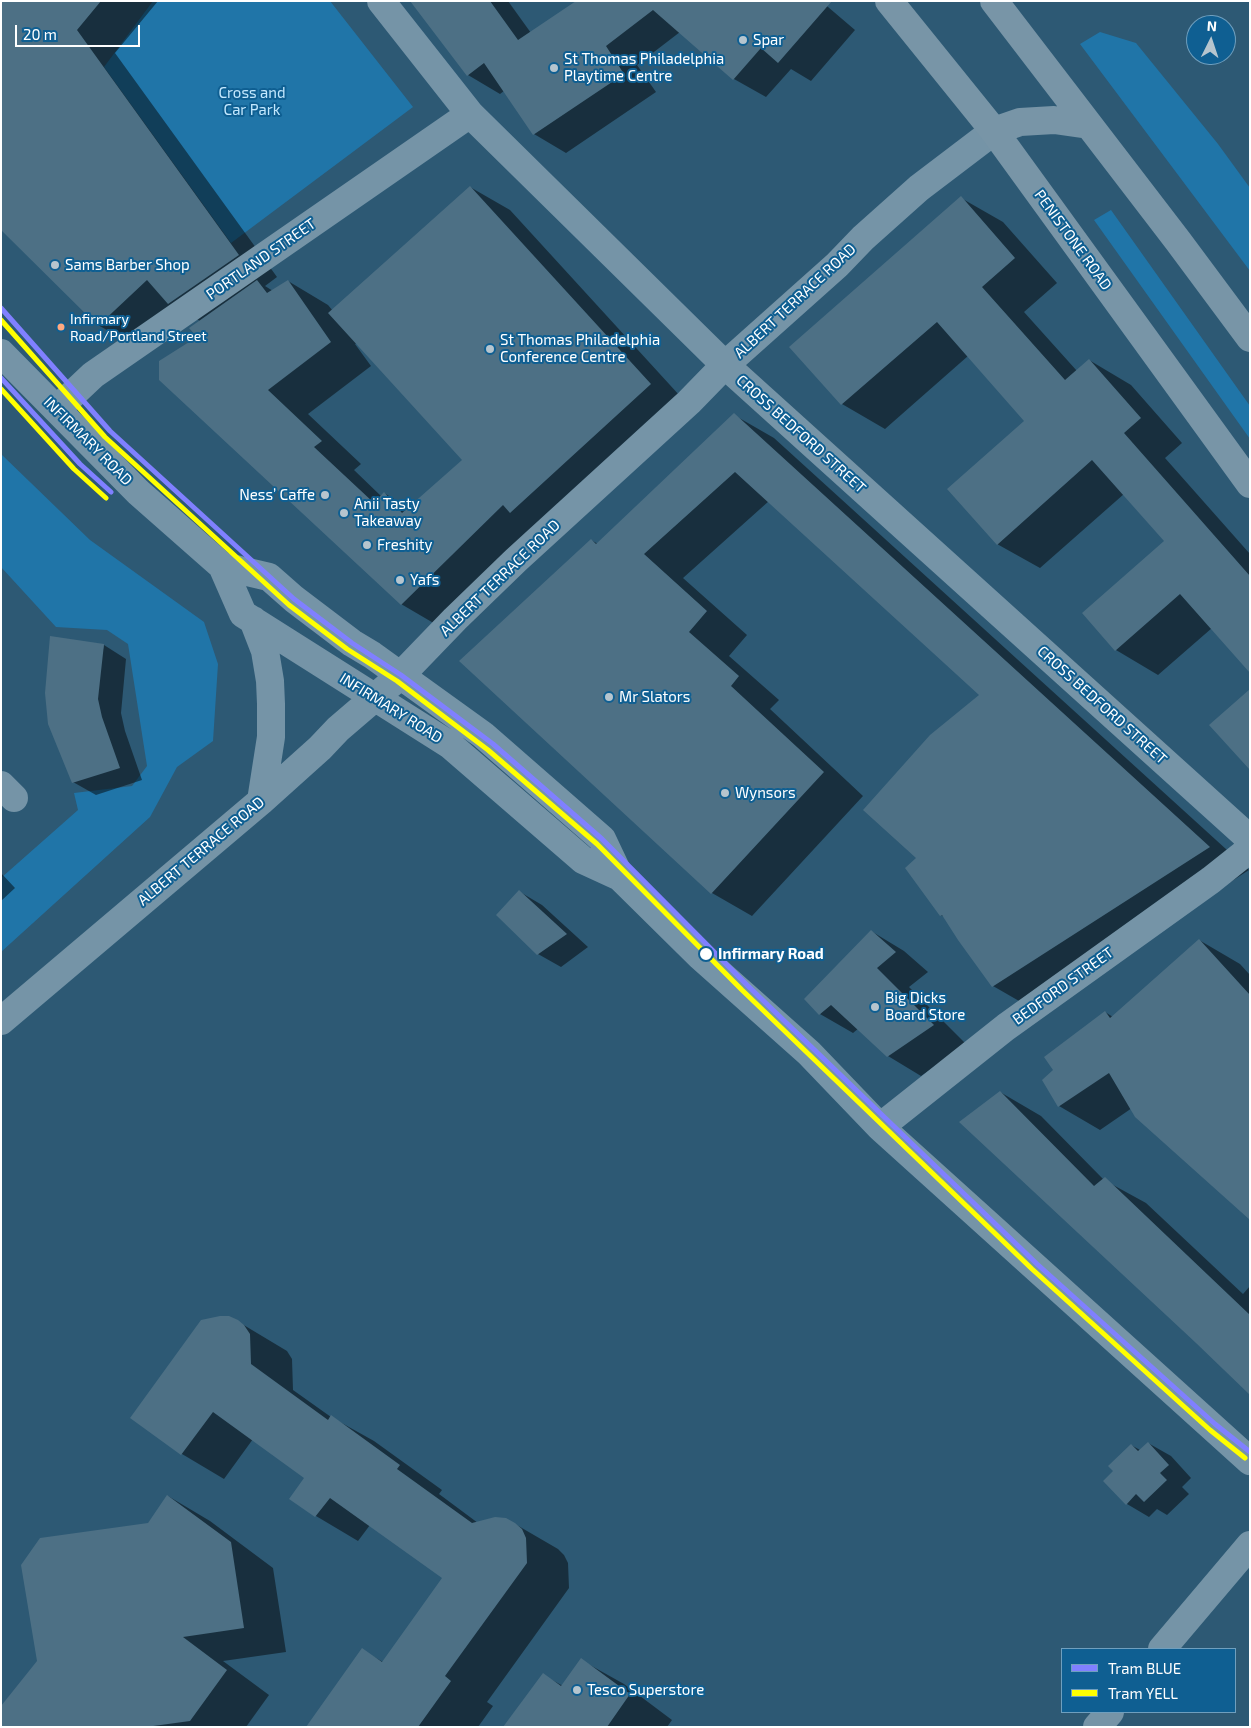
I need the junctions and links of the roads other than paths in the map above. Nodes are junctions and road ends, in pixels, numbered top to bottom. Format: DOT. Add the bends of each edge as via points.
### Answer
graph roads {
  1 [pos="381,1"];
  2 [pos="889,1"];
  3 [pos="994,1"];
  4 [pos="470,114"];
  5 [pos="1089,125"];
  6 [pos="994,131"];
  7 [pos="1250,338"];
  8 [pos="1,353"];
  9 [pos="725,365"];
  10 [pos="56,409"];
  11 [pos="1250,484"];
  12 [pos="222,566"];
  13 [pos="254,620"];
  14 [pos="401,675"];
  15 [pos="376,698"];
  16 [pos="261,801"];
  17 [pos="1250,839"];
  18 [pos="1250,849"];
  19 [pos="620,877"];
  20 [pos="1,1021"];
  21 [pos="880,1127"];
  22 [pos="1250,1461"];
  23 [pos="1250,1545"];
  24 [pos="1163,1648"];
  25 [pos="1109,1713"];
  26 [pos="1097,1727"];
  1 -- 4 [label="street, CROSS BEDFORD STREET"];
  2 -- 6 [label="highway, PENISTONE ROAD"];
  3 -- 5 [label="highway"];
  4 -- 9 [label="street, CROSS BEDFORD STREET"];
  4 -- 10 [label="street, PORTLAND STREET" via="93,375"];
  5 -- 6 [label="highway" via="1054,120 1020,122"];
  5 -- 7 [label="highway"];
  6 -- 9 [label="street, ALBERT TERRACE ROAD" via="919,188"];
  6 -- 11 [label="highway, PENISTONE ROAD"];
  8 -- 10 [label="street, INFIRMARY ROAD"];
  9 -- 14 [label="street, ALBERT TERRACE ROAD" via="516,560"];
  9 -- 17 [label="street, CROSS BEDFORD STREET"];
  10 -- 12 [label="street, INFIRMARY ROAD" via="138,492"];
  12 -- 13 [label="street, INFIRMARY ROAD" via="243,614"];
  12 -- 14 [label="street, INFIRMARY ROAD" via="269,576 352,643"];
  13 -- 15 [label="street, INFIRMARY ROAD"];
  13 -- 16 [label="street" via="265,651 271,704 272,737"];
  14 -- 15 [label="street, ALBERT TERRACE ROAD"];
  14 -- 19 [label="street, INFIRMARY ROAD" via="483,735 602,840"];
  15 -- 16 [label="street, ALBERT TERRACE ROAD"];
  15 -- 19 [label="street, INFIRMARY ROAD" via="450,745 582,860"];
  16 -- 20 [label="street, ALBERT TERRACE ROAD"];
  18 -- 21 [label="street, BEDFORD STREET" via="999,1032"];
  19 -- 21 [label="street, INFIRMARY ROAD" via="708,964 809,1053"];
  21 -- 22 [label="street, INFIRMARY ROAD"];
  23 -- 24 [label="street"];
  25 -- 26 [label="street"];
}
